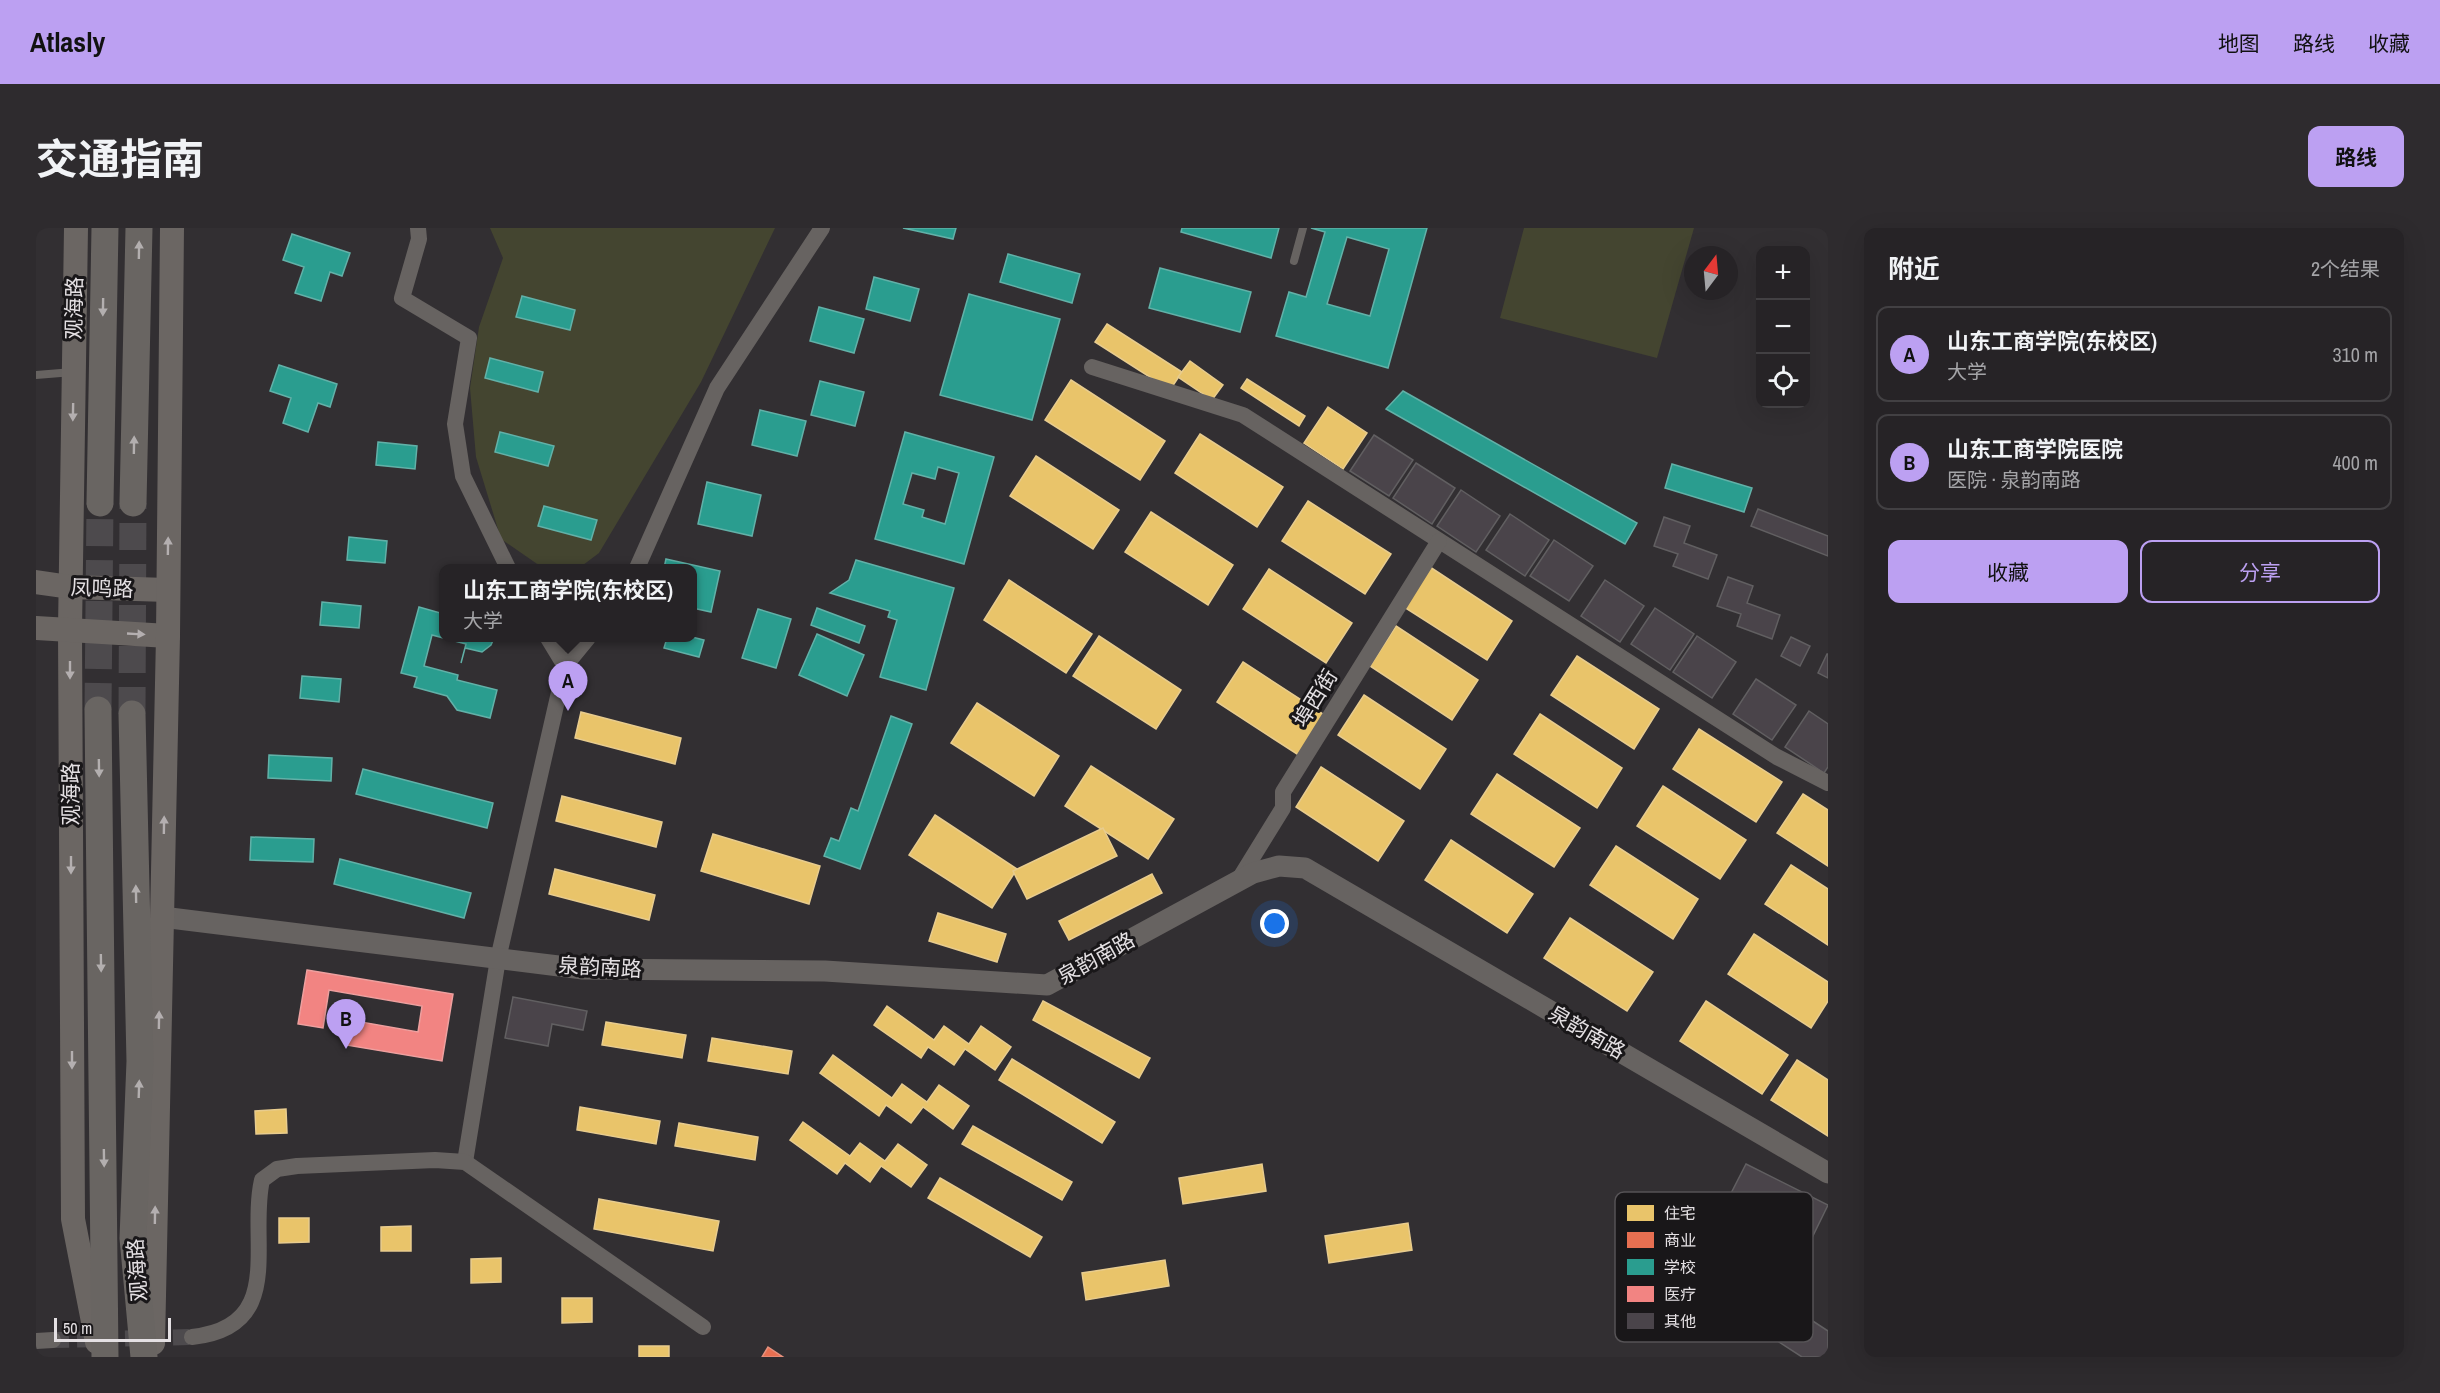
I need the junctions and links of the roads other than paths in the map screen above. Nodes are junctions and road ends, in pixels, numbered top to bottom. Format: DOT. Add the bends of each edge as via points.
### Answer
graph roads {
  1 [pos="76,228"];
  2 [pos="105,228"];
  3 [pos="139,228"];
  4 [pos="172,228"];
  5 [pos="418,228"];
  6 [pos="822,228"];
  7 [pos="1303,228"];
  8 [pos="1294,261"];
  9 [pos="1092,367"];
  10 [pos="73,372"];
  11 [pos="36,375"];
  12 [pos="100,503"];
  13 [pos="133,503"];
  14 [pos="1439,541"];
  15 [pos="506,564"];
  16 [pos="639,564"];
  17 [pos="36,582"];
  18 [pos="70,587"];
  19 [pos="168,590"];
  20 [pos="36,628"];
  21 [pos="69,630"];
  22 [pos="168,636"];
  23 [pos="550,642"];
  24 [pos="585,642"];
  25 [pos="565,666"];
  26 [pos="98,710"];
  27 [pos="132,714"];
  28 [pos="1828,783"];
  29 [pos="1238,881"];
  30 [pos="162,917"];
  31 [pos="498,959"];
  32 [pos="465,1162"];
  33 [pos="1828,1173"];
  34 [pos="703,1328"];
  35 [pos="192,1336"];
  36 [pos="53,1340"];
  37 [pos="36,1341"];
  38 [pos="100,1357"];
  39 [pos="105,1357"];
  40 [pos="144,1357"];
  41 [pos="153,1357"];
  1 -- 10 [label="main road, 观海路"];
  2 -- 12 [label="main road, 观海路, one-way"];
  13 -- 3 [label="main road, one-way"];
  19 -- 4 [label="main road, 观海路, one-way"];
  5 -- 15 [label="street" via="419,239 402,298 470,338 455,424 463,476"];
  6 -- 16 [label="street" via="717,387"];
  7 -- 8 [label="lane"];
  9 -- 14 [label="street" via="1243,416"];
  10 -- 11 [label="lane"];
  10 -- 18 [label="main road, 观海路, one-way"];
  14 -- 28 [label="street" via="1777,757"];
  14 -- 29 [label="street, 埠西街" via="1283,792 1282,808"];
  17 -- 18 [label="main road, 凤鸣路"];
  18 -- 19 [label="main road, 凤鸣路"];
  18 -- 21 [label="main road, 观海路"];
  19 -- 22 [label="main road, 观海路"];
  20 -- 21 [label="main road, 凤鸣路"];
  21 -- 22 [label="main road, 凤鸣路, one-way"];
  21 -- 38 [label="main road, 观海路, one-way" via="73,1218"];
  30 -- 22 [label="main road, 观海路, one-way"];
  23 -- 25 [label="street"];
  24 -- 25 [label="street"];
  25 -- 31 [label="street"];
  26 -- 39 [label="main road, 观海路, one-way"];
  40 -- 27 [label="main road, 观海路, one-way" via="133,1238 140,1061"];
  29 -- 31 [label="street, 泉韵南路" via="1047,985 825,971 583,969"];
  29 -- 33 [label="street, 泉韵南路" via="1279,866 1305,868"];
  30 -- 31 [label="street, 泉韵南路"];
  41 -- 30 [label="main road, 观海路, one-way"];
  31 -- 32 [label="street"];
  32 -- 34 [label="street"];
  32 -- 35 [label="street" via="435,1160 277,1169 262,1180 258,1195 255,1298 244,1314 225,1327 208,1335"];
  36 -- 37 [label="street"];
}
